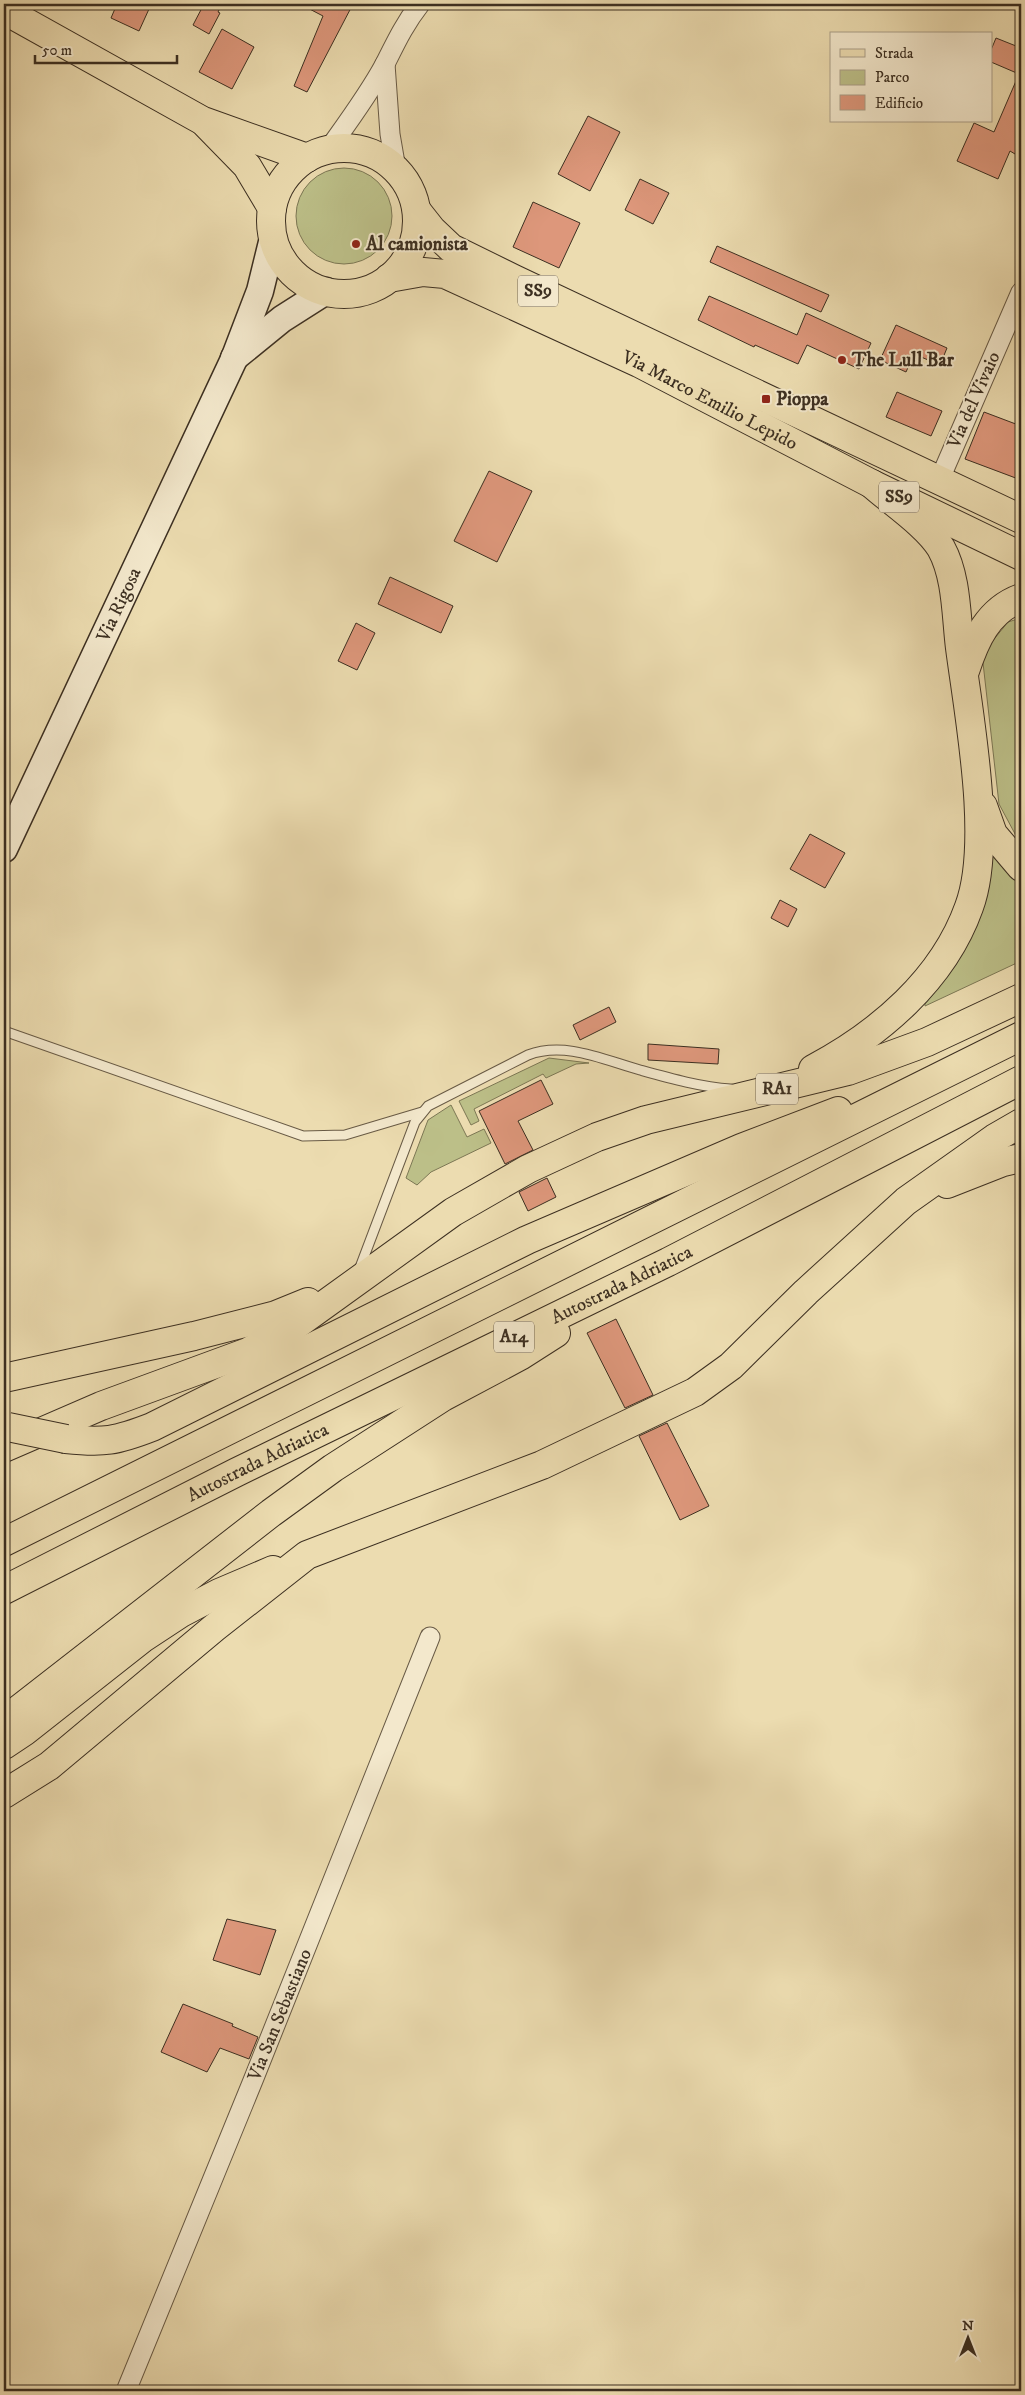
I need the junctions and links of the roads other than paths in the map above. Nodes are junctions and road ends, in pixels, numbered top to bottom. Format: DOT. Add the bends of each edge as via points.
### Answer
graph roads {
  1 [pos="420,4"];
  2 [pos="4,10"];
  3 [pos="385,64"];
  4 [pos="204,122"];
  5 [pos="318,154"];
  6 [pos="396,170"];
  7 [pos="272,208"];
  8 [pos="417,212"];
  9 [pos="273,238"];
  10 [pos="390,278"];
  11 [pos="326,291"];
  12 [pos="1021,292"];
  13 [pos="234,359"];
  14 [pos="939,481"];
  15 [pos="872,484"];
  16 [pos="1021,519"];
  17 [pos="1021,556"];
  18 [pos="1021,598"];
  19 [pos="964,675"];
  20 [pos="977,791"];
  21 [pos="4,850"];
  22 [pos="1021,867"];
  23 [pos="1021,998"];
  24 [pos="4,1032"];
  25 [pos="1021,1036"];
  26 [pos="985,1056"];
  27 [pos="1021,1080"];
  28 [pos="771,1091"];
  29 [pos="422,1112"];
  30 [pos="1021,1123"];
  31 [pos="1021,1158"];
  32 [pos="906,1201"];
  33 [pos="668,1262"];
  34 [pos="354,1284"];
  35 [pos="4,1378"];
  36 [pos="5,1434"];
  37 [pos="4,1542"];
  38 [pos="308,1555"];
  39 [pos="4,1590"];
  40 [pos="430,1637"];
  41 [pos="4,1721"];
  42 [pos="4,1746"];
  43 [pos="4,1794"];
  44 [pos="126,2391"];
  1 -- 3 [label="street" via="397,37"];
  2 -- 4 [label="main road, SS9"];
  3 -- 5 [label="street" via="351,119"];
  3 -- 6 [label="street"];
  4 -- 5 [label="main road, SS9"];
  4 -- 7 [label="main road, SS9" via="247,166"];
  5 -- 6 [label="main road, SS9" via="346,148 365,150"];
  5 -- 7 [label="main road, SS9" via="291,171 279,188"];
  6 -- 8 [label="main road, SS9" via="414,196"];
  7 -- 9 [label="main road, SS9"];
  8 -- 10 [label="main road, SS9" via="412,248 403,265"];
  8 -- 14 [label="main road, Via Marco Emilio Lepido / SS9" via="451,248"];
  9 -- 11 [label="main road, SS9" via="280,257 292,272 308,284"];
  9 -- 13 [label="main road, Via Rigosa" via="260,291"];
  10 -- 11 [label="main road, SS9" via="370,289 348,294"];
  10 -- 15 [label="main road, Via Marco Emilio Lepido / SS9" via="423,272 445,274 639,363"];
  11 -- 13 [label="main road, Via Rigosa" via="282,319"];
  12 -- 14 [label="street, Via del Vivaio"];
  13 -- 21 [label="main road, Via Rigosa"];
  14 -- 16 [label="main road, Via Marco Emilio Lepido / SS9"];
  15 -- 17 [label="main road, Via Marco Emilio Lepido / SS9"];
  15 -- 19 [label="main road" via="923,528 940,548 952,587"];
  18 -- 19 [label="main road" via="1008,603 982,630 974,643"];
  19 -- 20 [label="main road"];
  20 -- 22 [label="main road" via="993,834"];
  20 -- 28 [label="main road" via="976,882 969,907 939,964 880,1028 837,1056"];
  23 -- 28 [label="main road, RA1" via="927,1042 848,1071"];
  24 -- 29 [label="lane" via="303,1136 345,1135"];
  25 -- 26 [label="main road, A14"];
  26 -- 36 [label="main road, bridge" via="741,1148 527,1240 152,1428 120,1440 93,1442"];
  26 -- 37 [label="main road, A14"];
  27 -- 33 [label="main road, Autostrada Adriatica / A14"];
  28 -- 29 [label="lane" via="719,1088 559,1049 543,1050 428,1106"];
  28 -- 34 [label="main road, RA1" via="646,1120 597,1137 528,1169 452,1212"];
  29 -- 34 [label="lane" via="415,1122"];
  30 -- 32 [label="main road"];
  31 -- 32 [label="main road" via="1003,1162"];
  32 -- 38 [label="main road" via="813,1285 731,1366 695,1392 542,1465"];
  33 -- 39 [label="main road, Autostrada Adriatica / A14" via="237,1472"];
  33 -- 41 [label="main road" via="520,1356 443,1397 333,1468"];
  34 -- 35 [label="main road" via="276,1315"];
  34 -- 36 [label="main road" via="299,1323 248,1352 101,1406"];
  38 -- 42 [label="main road" via="181,1613 143,1638"];
  38 -- 43 [label="main road" via="214,1628 49,1766"];
  40 -- 44 [label="street, Via San Sebastiano"];
}
